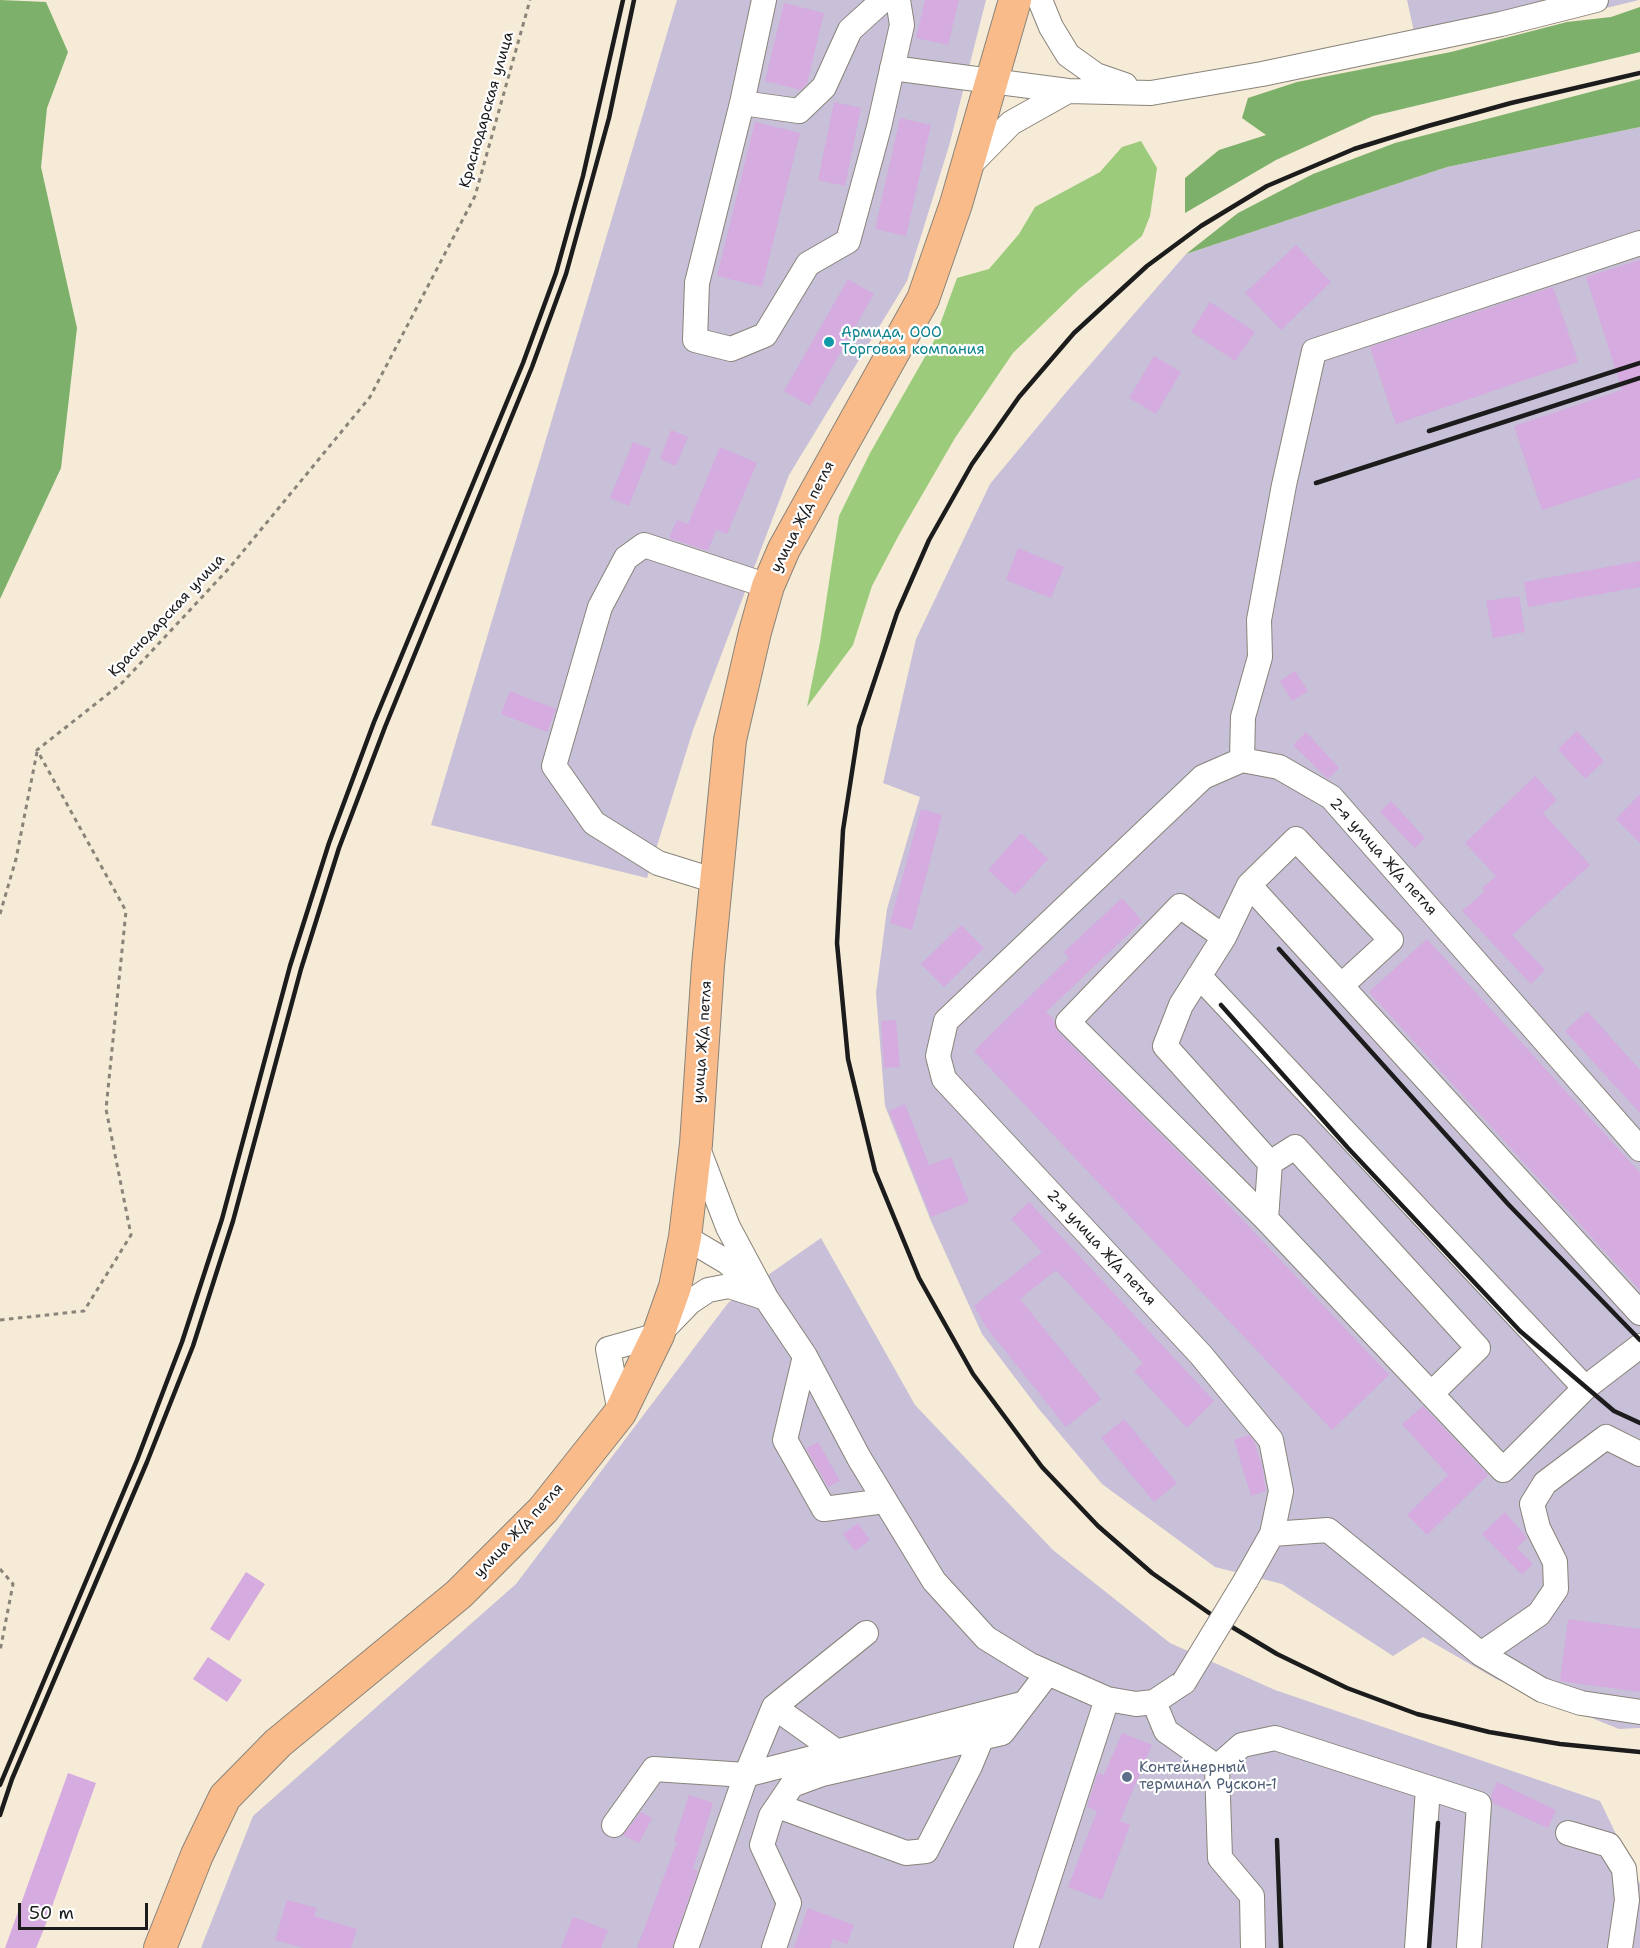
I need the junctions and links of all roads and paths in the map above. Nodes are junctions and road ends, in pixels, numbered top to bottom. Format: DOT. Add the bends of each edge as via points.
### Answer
graph roads {
  1 [pos="530,0"];
  2 [pos="764,0"];
  3 [pos="883,0"];
  4 [pos="898,0"];
  5 [pos="1015,0"];
  6 [pos="1040,0"];
  7 [pos="1596,0"];
  8 [pos="892,68"];
  9 [pos="993,82"];
  10 [pos="1068,91"];
  11 [pos="1150,93"];
  12 [pos="742,103"];
  13 [pos="967,168"];
  14 [pos="1640,243"];
  15 [pos="768,586"];
  16 [pos="37,750"];
  17 [pos="1242,760"];
  18 [pos="716,881"];
  19 [pos="1249,885"];
  20 [pos="0,914"];
  21 [pos="1224,937"];
  22 [pos="1199,976"];
  23 [pos="1343,984"];
  24 [pos="696,1144"];
  25 [pos="1640,1149"];
  26 [pos="1270,1162"];
  27 [pos="1266,1219"];
  28 [pos="685,1237"];
  29 [pos="766,1298"];
  30 [pos="1640,1313"];
  31 [pos="0,1320"];
  32 [pos="658,1335"];
  33 [pos="1640,1346"];
  34 [pos="806,1356"];
  35 [pos="1585,1388"];
  36 [pos="1431,1394"];
  37 [pos="1640,1454"];
  38 [pos="885,1501"];
  39 [pos="1272,1534"];
  40 [pos="0,1569"];
  41 [pos="866,1633"];
  42 [pos="0,1651"];
  43 [pos="1481,1654"];
  44 [pos="1047,1674"];
  45 [pos="1107,1699"];
  46 [pos="1154,1702"];
  47 [pos="1025,1703"];
  48 [pos="774,1707"];
  49 [pos="1640,1712"];
  50 [pos="982,1737"];
  51 [pos="836,1751"];
  52 [pos="1217,1767"];
  53 [pos="746,1775"];
  54 [pos="1428,1788"];
  55 [pos="778,1806"];
  56 [pos="614,1825"];
  57 [pos="1568,1833"];
  58 [pos="160,1948"];
  59 [pos="686,1948"];
  60 [pos="774,1948"];
  61 [pos="1026,1948"];
  62 [pos="1253,1948"];
  63 [pos="1417,1948"];
  64 [pos="1469,1948"];
  65 [pos="1620,1948"];
  1 -- 16 [label="path, Краснодарская улица" via="475,196 370,397 231,566 122,683"];
  2 -- 12 [label="street"];
  3 -- 12 [label="street" via="850,30 824,87 799,111"];
  4 -- 8 [label="street" via="902,25"];
  5 -- 9 [label="main road, улица Ж/д петля"];
  6 -- 11 [label="street" via="1050,27 1068,55 1096,75"];
  7 -- 11 [label="street" via="1262,74"];
  8 -- 9 [label="street"];
  8 -- 12 [label="street" via="848,241 808,264 765,335 731,349 694,340 697,283"];
  9 -- 10 [label="street"];
  9 -- 13 [label="main road, улица Ж/д петля"];
  10 -- 11 [label="street"];
  10 -- 13 [label="street" via="1011,123"];
  13 -- 15 [label="main road, улица Ж/д петля" via="923,299 828,466"];
  14 -- 17 [label="street" via="1314,351 1259,620 1260,657 1243,717"];
  15 -- 18 [label="main road, улица Ж/д петля" via="730,740"];
  15 -- 18 [label="street" via="644,545 626,558 600,607 554,766 594,823 658,863"];
  16 -- 20 [label="path" via="16,859"];
  16 -- 31 [label="path" via="126,911 106,1109 131,1235 84,1311"];
  17 -- 25 [label="street, 2-я улица Ж/д петля" via="1279,767 1331,797"];
  17 -- 39 [label="street, 2-я улица Ж/д петля" via="1203,777 946,1021 938,1056 944,1078 1201,1355 1271,1440 1281,1491"];
  18 -- 24 [label="main road, улица Ж/д петля"];
  19 -- 21 [label="street"];
  19 -- 23 [label="street"];
  19 -- 23 [label="street" via="1296,839 1391,940"];
  21 -- 22 [label="street"];
  21 -- 27 [label="street" via="1180,906 1068,1022"];
  22 -- 26 [label="street" via="1181,1005 1165,1046"];
  22 -- 35 [label="street"];
  23 -- 30 [label="street"];
  24 -- 28 [label="main road, улица Ж/д петля"];
  24 -- 29 [label="street" via="728,1227"];
  26 -- 27 [label="street"];
  26 -- 36 [label="street" via="1295,1147 1478,1348"];
  27 -- 36 [label="street"];
  28 -- 29 [label="street" via="727,1262"];
  28 -- 32 [label="main road, улица Ж/д петля" via="675,1287"];
  29 -- 32 [label="street" via="729,1286 708,1290 690,1302"];
  29 -- 34 [label="street"];
  32 -- 58 [label="main road, улица Ж/д петля" via="620,1413 543,1510 459,1594 278,1743 225,1797"];
  33 -- 35 [label="street"];
  34 -- 38 [label="street"];
  34 -- 38 [label="street" via="785,1440 824,1509"];
  35 -- 36 [label="street" via="1503,1470"];
  37 -- 43 [label="street" via="1606,1437 1545,1483 1532,1504 1538,1528 1555,1562 1556,1589 1539,1614"];
  38 -- 44 [label="street" via="934,1581 986,1638"];
  39 -- 43 [label="street" via="1328,1530"];
  39 -- 46 [label="street, 2-я улица Ж/д петля, bridge" via="1184,1682"];
  40 -- 42 [label="path" via="13,1584"];
  41 -- 48 [label="street"];
  43 -- 49 [label="street" via="1542,1690 1581,1703"];
  44 -- 45 [label="street"];
  44 -- 47 [label="street"];
  45 -- 46 [label="street" via="1136,1704"];
  45 -- 61 [label="street"];
  46 -- 52 [label="street" via="1166,1731"];
  47 -- 50 [label="street" via="1002,1733"];
  47 -- 51 [label="street"];
  48 -- 51 [label="street"];
  48 -- 53 [label="street"];
  50 -- 55 [label="street" via="822,1774 792,1785"];
  50 -- 55 [label="street" via="926,1851 906,1853"];
  51 -- 53 [label="street"];
  52 -- 54 [label="street" via="1242,1746 1275,1738"];
  52 -- 62 [label="street" via="1220,1858 1252,1896"];
  53 -- 56 [label="street" via="654,1770"];
  53 -- 59 [label="street"];
  54 -- 63 [label="street"];
  54 -- 64 [label="street" via="1479,1804"];
  55 -- 60 [label="street" via="762,1845 789,1903"];
  57 -- 65 [label="street" via="1609,1845 1624,1869 1627,1900"];
}
